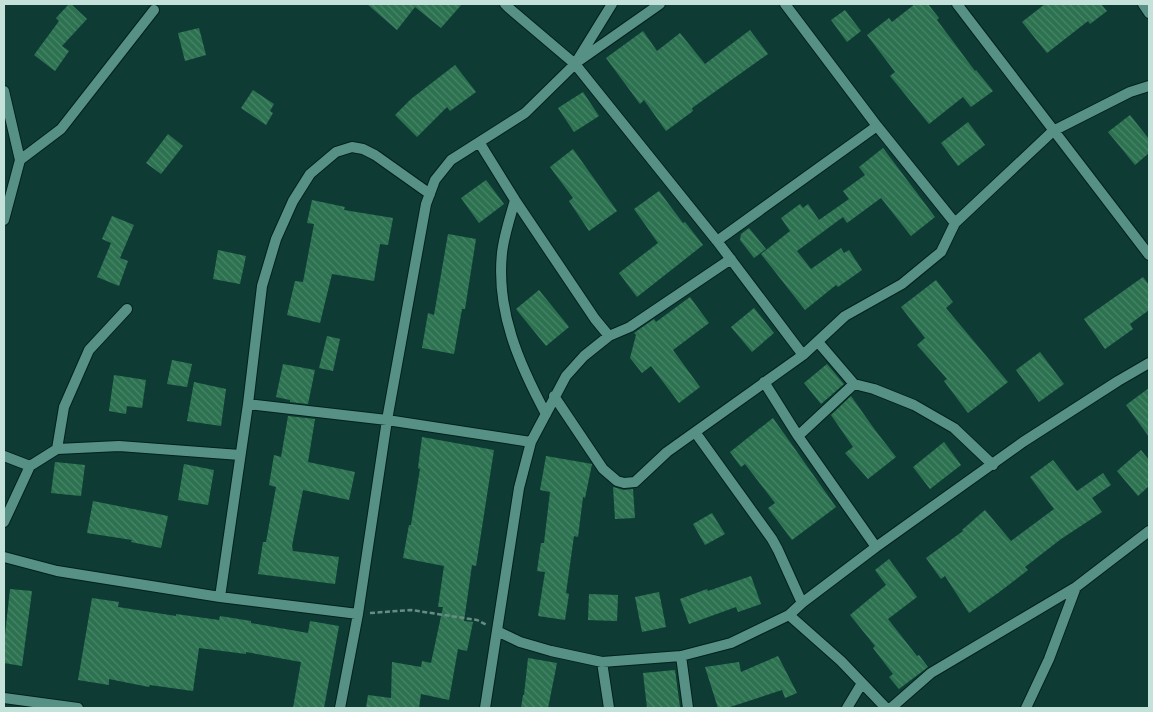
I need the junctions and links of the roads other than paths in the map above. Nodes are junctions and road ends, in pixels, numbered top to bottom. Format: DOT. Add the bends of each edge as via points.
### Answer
graph roads {
  1 [pos="505,4"];
  2 [pos="612,4"];
  3 [pos="660,4"];
  4 [pos="785,4"];
  5 [pos="957,4"];
  6 [pos="1143,4"];
  7 [pos="154,10"];
  8 [pos="1149,13"];
  9 [pos="575,64"];
  10 [pos="1149,86"];
  11 [pos="4,92"];
  12 [pos="877,126"];
  13 [pos="1053,131"];
  14 [pos="479,142"];
  15 [pos="20,160"];
  16 [pos="430,194"];
  17 [pos="515,200"];
  18 [pos="4,220"];
  19 [pos="956,223"];
  20 [pos="717,241"];
  21 [pos="1149,255"];
  22 [pos="731,259"];
  23 [pos="126,309"];
  24 [pos="609,336"];
  25 [pos="818,342"];
  26 [pos="803,355"];
  27 [pos="1149,363"];
  28 [pos="764,382"];
  29 [pos="854,384"];
  30 [pos="554,396"];
  31 [pos="248,404"];
  32 [pos="546,414"];
  33 [pos="387,420"];
  34 [pos="695,432"];
  35 [pos="798,436"];
  36 [pos="531,442"];
  37 [pos="57,449"];
  38 [pos="240,455"];
  39 [pos="4,456"];
  40 [pos="993,465"];
  41 [pos="30,466"];
  42 [pos="4,522"];
  43 [pos="1149,531"];
  44 [pos="876,547"];
  45 [pos="4,557"];
  46 [pos="1076,587"];
  47 [pos="220,597"];
  48 [pos="802,603"];
  49 [pos="358,614"];
  50 [pos="789,615"];
  51 [pos="497,631"];
  52 [pos="681,656"];
  53 [pos="602,662"];
  54 [pos="862,683"];
  55 [pos="4,698"];
  56 [pos="78,708"];
  57 [pos="340,708"];
  58 [pos="485,708"];
  59 [pos="609,708"];
  60 [pos="688,708"];
  61 [pos="847,708"];
  62 [pos="886,708"];
  63 [pos="891,708"];
  64 [pos="1026,708"];
  1 -- 9 [label="street"];
  2 -- 9 [label="street"];
  3 -- 9 [label="street"];
  4 -- 12 [label="street"];
  5 -- 13 [label="street"];
  6 -- 8 [label="street"];
  7 -- 15 [label="street" via="61,129"];
  9 -- 14 [label="street" via="524,113"];
  9 -- 20 [label="street"];
  10 -- 13 [label="street" via="1130,92"];
  11 -- 15 [label="street"];
  12 -- 19 [label="street"];
  12 -- 20 [label="street"];
  13 -- 19 [label="street"];
  13 -- 21 [label="street"];
  14 -- 16 [label="street" via="451,160 435,180"];
  14 -- 17 [label="street"];
  15 -- 18 [label="street"];
  16 -- 31 [label="street" via="375,155 352,147 336,152 310,174 292,201 262,286"];
  16 -- 33 [label="street"];
  17 -- 24 [label="street"];
  17 -- 32 [label="street" via="502,252 502,292 507,324 523,371"];
  19 -- 25 [label="street" via="941,252 902,284 845,316"];
  20 -- 22 [label="street"];
  22 -- 24 [label="street" via="630,327"];
  22 -- 26 [label="street"];
  23 -- 37 [label="street" via="89,350 64,407"];
  24 -- 30 [label="street" via="578,362"];
  25 -- 26 [label="street"];
  25 -- 29 [label="street"];
  26 -- 28 [label="street"];
  27 -- 40 [label="street" via="1023,442"];
  28 -- 34 [label="street"];
  28 -- 35 [label="street"];
  29 -- 35 [label="street"];
  29 -- 40 [label="street" via="906,402 954,428"];
  30 -- 32 [label="street"];
  30 -- 34 [label="street" via="603,469 624,483 635,482 667,452"];
  31 -- 33 [label="street"];
  31 -- 38 [label="street"];
  32 -- 36 [label="street"];
  33 -- 36 [label="street"];
  33 -- 49 [label="street"];
  34 -- 48 [label="street" via="772,539"];
  35 -- 44 [label="street"];
  36 -- 51 [label="street" via="519,488"];
  37 -- 38 [label="street" via="119,446"];
  37 -- 41 [label="street"];
  38 -- 47 [label="street"];
  39 -- 41 [label="street"];
  40 -- 44 [label="street"];
  41 -- 42 [label="street"];
  43 -- 46 [label="street"];
  44 -- 48 [label="street"];
  45 -- 47 [label="street" via="57,571"];
  46 -- 63 [label="street" via="931,674"];
  46 -- 64 [label="street" via="1049,660"];
  47 -- 49 [label="street"];
  48 -- 50 [label="street"];
  49 -- 57 [label="street"];
  50 -- 52 [label="street" via="731,643"];
  50 -- 54 [label="street"];
  51 -- 53 [label="street" via="520,642"];
  51 -- 58 [label="street"];
  52 -- 53 [label="street"];
  52 -- 60 [label="street"];
  53 -- 59 [label="street"];
  54 -- 61 [label="street"];
  54 -- 62 [label="street"];
  55 -- 56 [label="street"];
}
